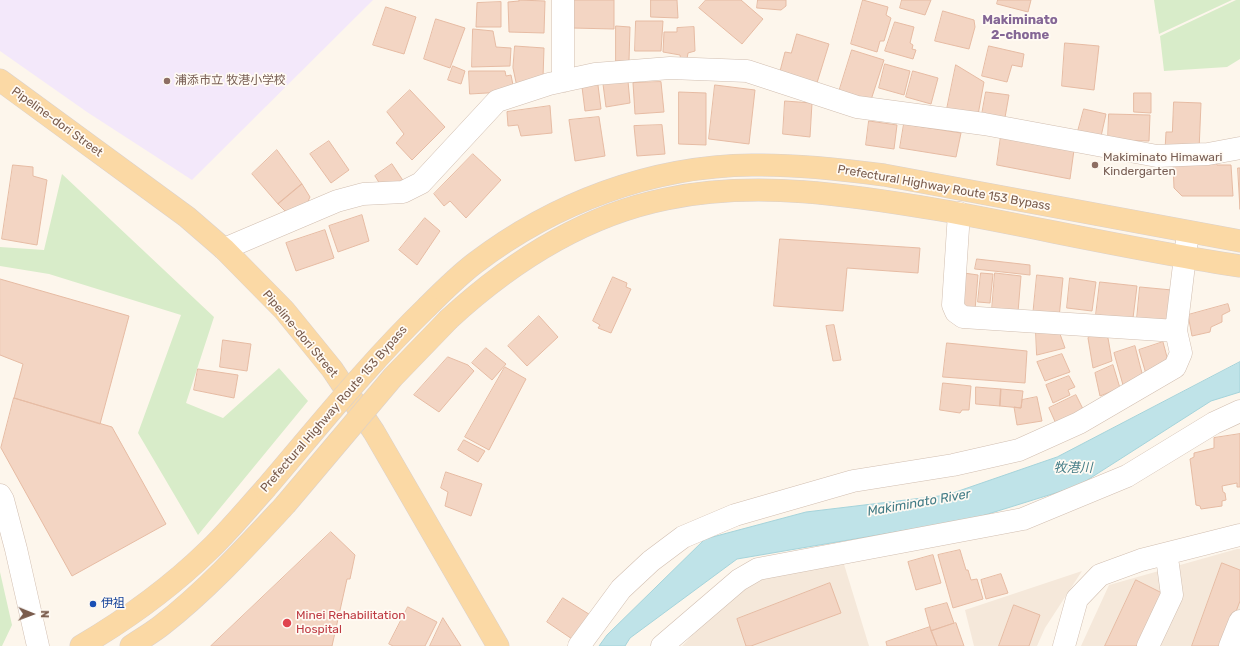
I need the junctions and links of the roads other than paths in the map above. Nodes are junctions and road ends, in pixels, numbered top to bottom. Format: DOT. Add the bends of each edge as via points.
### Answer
graph roads {
  1 [pos="563,0"];
  2 [pos="0,80"];
  3 [pos="563,81"];
  4 [pos="1240,148"];
  5 [pos="959,214"];
  6 [pos="1188,232"];
  7 [pos="1240,241"];
  8 [pos="224,249"];
  9 [pos="1184,258"];
  10 [pos="1240,266"];
  11 [pos="1176,331"];
  12 [pos="1240,411"];
  13 [pos="0,495"];
  14 [pos="1240,535"];
  15 [pos="1168,565"];
  16 [pos="1240,621"];
  17 [pos="38,646"];
  18 [pos="81,646"];
  19 [pos="131,646"];
  20 [pos="498,646"];
  21 [pos="579,646"];
  22 [pos="662,646"];
  23 [pos="1064,646"];
  24 [pos="1148,646"];
  25 [pos="1230,646"];
  1 -- 3 [label="street"];
  2 -- 8 [label="main road, Pipeline-dori Street" via="187,217"];
  3 -- 4 [label="street" via="595,74 670,68 747,71 857,106 984,124 1158,156 1208,154"];
  3 -- 8 [label="street" via="497,101 421,183 403,192 363,194 337,201"];
  5 -- 9 [label="main road, Prefectural Highway Route 153 Bypass"];
  5 -- 11 [label="street" via="953,305 956,312 963,317"];
  5 -- 19 [label="main road, Prefectural Highway Route 153 Bypass, bridge" via="879,200 811,192 714,192 664,199 618,212 555,240 500,276 449,319 393,378 251,542 215,579 162,625"];
  6 -- 7 [label="main road, Prefectural Highway Route 153 Bypass"];
  6 -- 9 [label="street"];
  6 -- 18 [label="main road, Prefectural Highway Route 153 Bypass, bridge" via="877,174 785,166 719,166 661,174 593,196 547,217 474,264 399,334 372,363 265,489 210,549 153,599"];
  8 -- 20 [label="main road, Pipeline-dori Street" via="284,310 332,369 374,432"];
  9 -- 10 [label="main road, Prefectural Highway Route 153 Bypass"];
  9 -- 11 [label="street"];
  11 -- 21 [label="street" via="1181,353 1175,367 1079,423 1019,450 953,465 853,481 735,515 682,537 621,589"];
  12 -- 22 [label="street" via="1214,423 1127,476 1023,519 758,569 739,580"];
  13 -- 17 [label="street" via="16,549"];
  14 -- 23 [label="street" via="1141,560 1100,575 1077,599"];
  15 -- 24 [label="street" via="1172,595"];
  16 -- 25 [label="street"];
}
